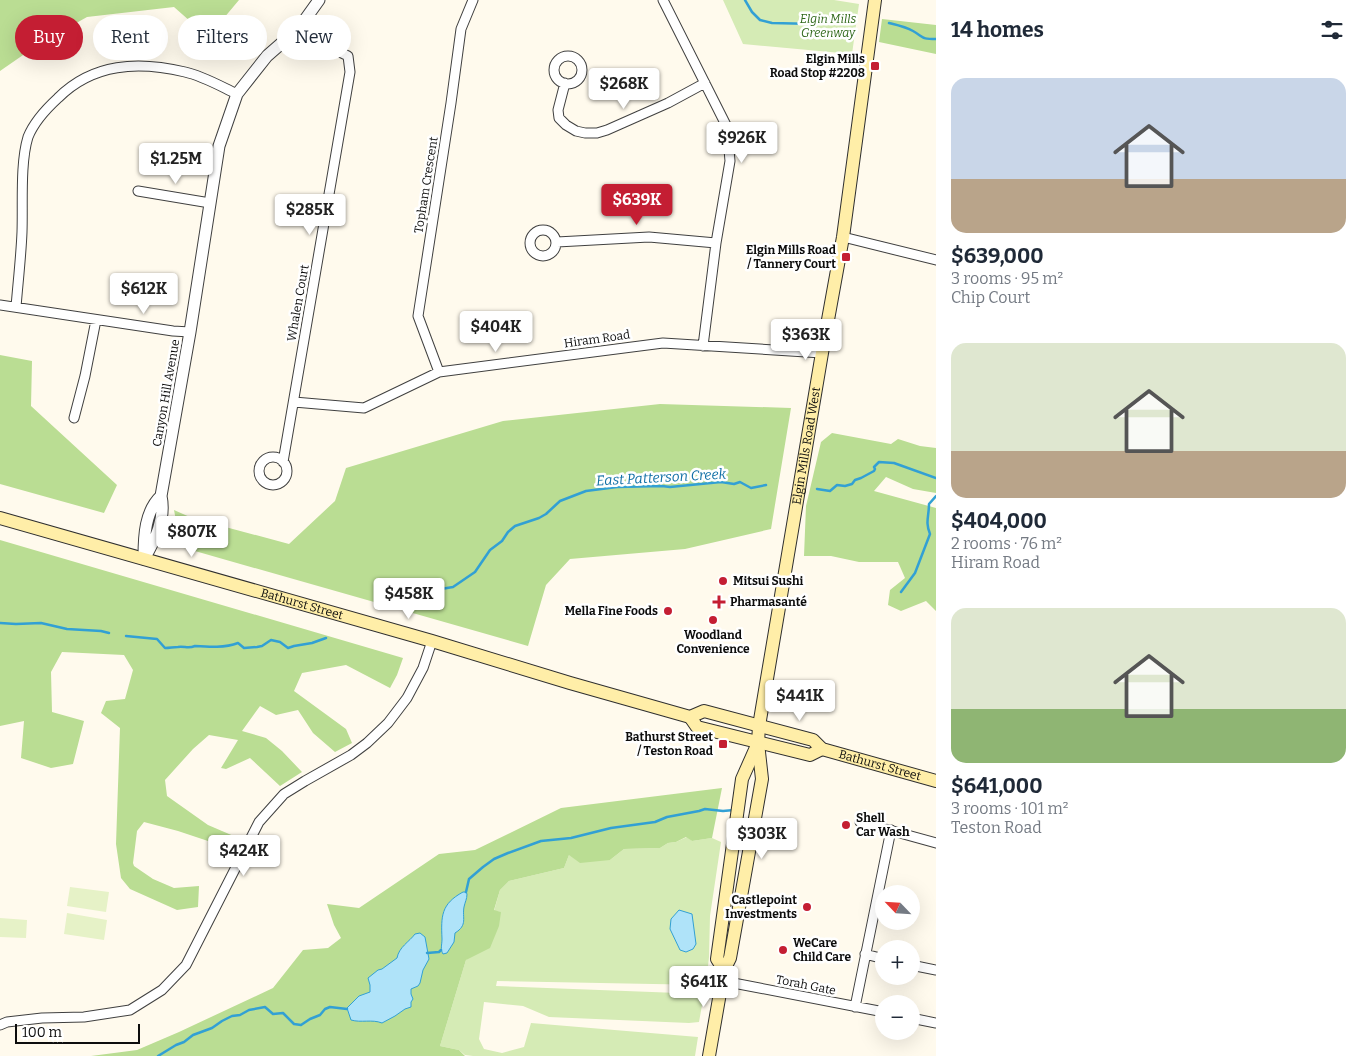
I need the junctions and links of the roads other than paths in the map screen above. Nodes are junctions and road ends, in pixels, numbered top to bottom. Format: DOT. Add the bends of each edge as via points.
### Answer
graph roads {
  1 [pos="319,0"];
  2 [pos="473,0"];
  3 [pos="664,0"];
  4 [pos="875,0"];
  5 [pos="309,15"];
  6 [pos="277,48"];
  7 [pos="348,60"];
  8 [pos="565,83"];
  9 [pos="705,83"];
  10 [pos="237,94"];
  11 [pos="138,191"];
  12 [pos="210,203"];
  13 [pos="843,237"];
  14 [pos="557,242"];
  15 [pos="716,243"];
  16 [pos="936,260"];
  17 [pos="0,306"];
  18 [pos="16,307"];
  19 [pos="96,320"];
  20 [pos="190,332"];
  21 [pos="703,346"];
  22 [pos="822,353"];
  23 [pos="439,372"];
  24 [pos="294,402"];
  25 [pos="74,418"];
  26 [pos="284,462"];
  27 [pos="0,518"];
  28 [pos="144,559"];
  29 [pos="432,641"];
  30 [pos="690,716"];
  31 [pos="759,726"];
  32 [pos="758,743"];
  33 [pos="822,749"];
  34 [pos="936,781"];
  35 [pos="860,822"];
  36 [pos="891,830"];
  37 [pos="936,843"];
  38 [pos="865,954"];
  39 [pos="875,956"];
  40 [pos="920,967"];
  41 [pos="936,970"];
  42 [pos="724,976"];
  43 [pos="855,1007"];
  44 [pos="875,1010"];
  45 [pos="920,1020"];
  46 [pos="936,1023"];
  47 [pos="0,1025"];
  48 [pos="709,1056"];
  1 -- 5 [label="street, Canyon Hill Avenue"];
  2 -- 23 [label="street, Topham Crescent" via="461,29 418,316"];
  3 -- 9 [label="street"];
  4 -- 13 [label="main road, Elgin Mills Road West"];
  6 -- 10 [label="street, Canyon Hill Avenue"];
  7 -- 24 [label="street, Whalen Court" via="350,72"];
  8 -- 9 [label="street" via="558,110 560,118 576,131 597,133 668,103"];
  9 -- 15 [label="street" via="727,127 730,161"];
  10 -- 12 [label="street, Canyon Hill Avenue" via="219,146"];
  10 -- 18 [label="street" via="186,72 134,65 93,74 63,93 38,121 27,143"];
  11 -- 12 [label="street"];
  12 -- 20 [label="street, Canyon Hill Avenue"];
  13 -- 16 [label="street"];
  13 -- 22 [label="main road, Elgin Mills Road West"];
  14 -- 15 [label="street" via="649,237"];
  15 -- 21 [label="street"];
  17 -- 18 [label="street"];
  18 -- 19 [label="street"];
  19 -- 20 [label="street"];
  19 -- 25 [label="street"];
  20 -- 28 [label="street, Canyon Hill Avenue" via="161,496 164,507 156,540"];
  21 -- 22 [label="street, Hiram Road"];
  21 -- 23 [label="street, Hiram Road" via="663,342"];
  22 -- 31 [label="main road, Elgin Mills Road West"];
  23 -- 24 [label="street, Hiram Road" via="364,408"];
  24 -- 26 [label="street, Whalen Court"];
  27 -- 28 [label="main road, Bathurst Street"];
  28 -- 29 [label="main road, Bathurst Street"];
  29 -- 30 [label="main road, Bathurst Street"];
  29 -- 47 [label="street" via="423,668 407,698 368,744 284,794 259,822 186,965 162,990 130,1010"];
  30 -- 31 [label="main road, Bathurst Street" via="704,711"];
  30 -- 32 [label="main road, Bathurst Street" via="698,728"];
  31 -- 32 [label="main road, Elgin Mills Road West"];
  31 -- 33 [label="main road, Bathurst Street" via="813,740"];
  32 -- 33 [label="main road, Bathurst Street" via="810,755"];
  32 -- 42 [label="main road" via="762,779"];
  32 -- 42 [label="main road" via="742,779 718,959"];
  33 -- 34 [label="main road, Bathurst Street"];
  35 -- 36 [label="street"];
  36 -- 37 [label="street"];
  36 -- 38 [label="street"];
  38 -- 39 [label="street"];
  38 -- 43 [label="street"];
  40 -- 41 [label="street"];
  42 -- 43 [label="street, Torah Gate"];
  42 -- 48 [label="main road"];
  43 -- 44 [label="street, Torah Gate"];
  45 -- 46 [label="street"];
}
